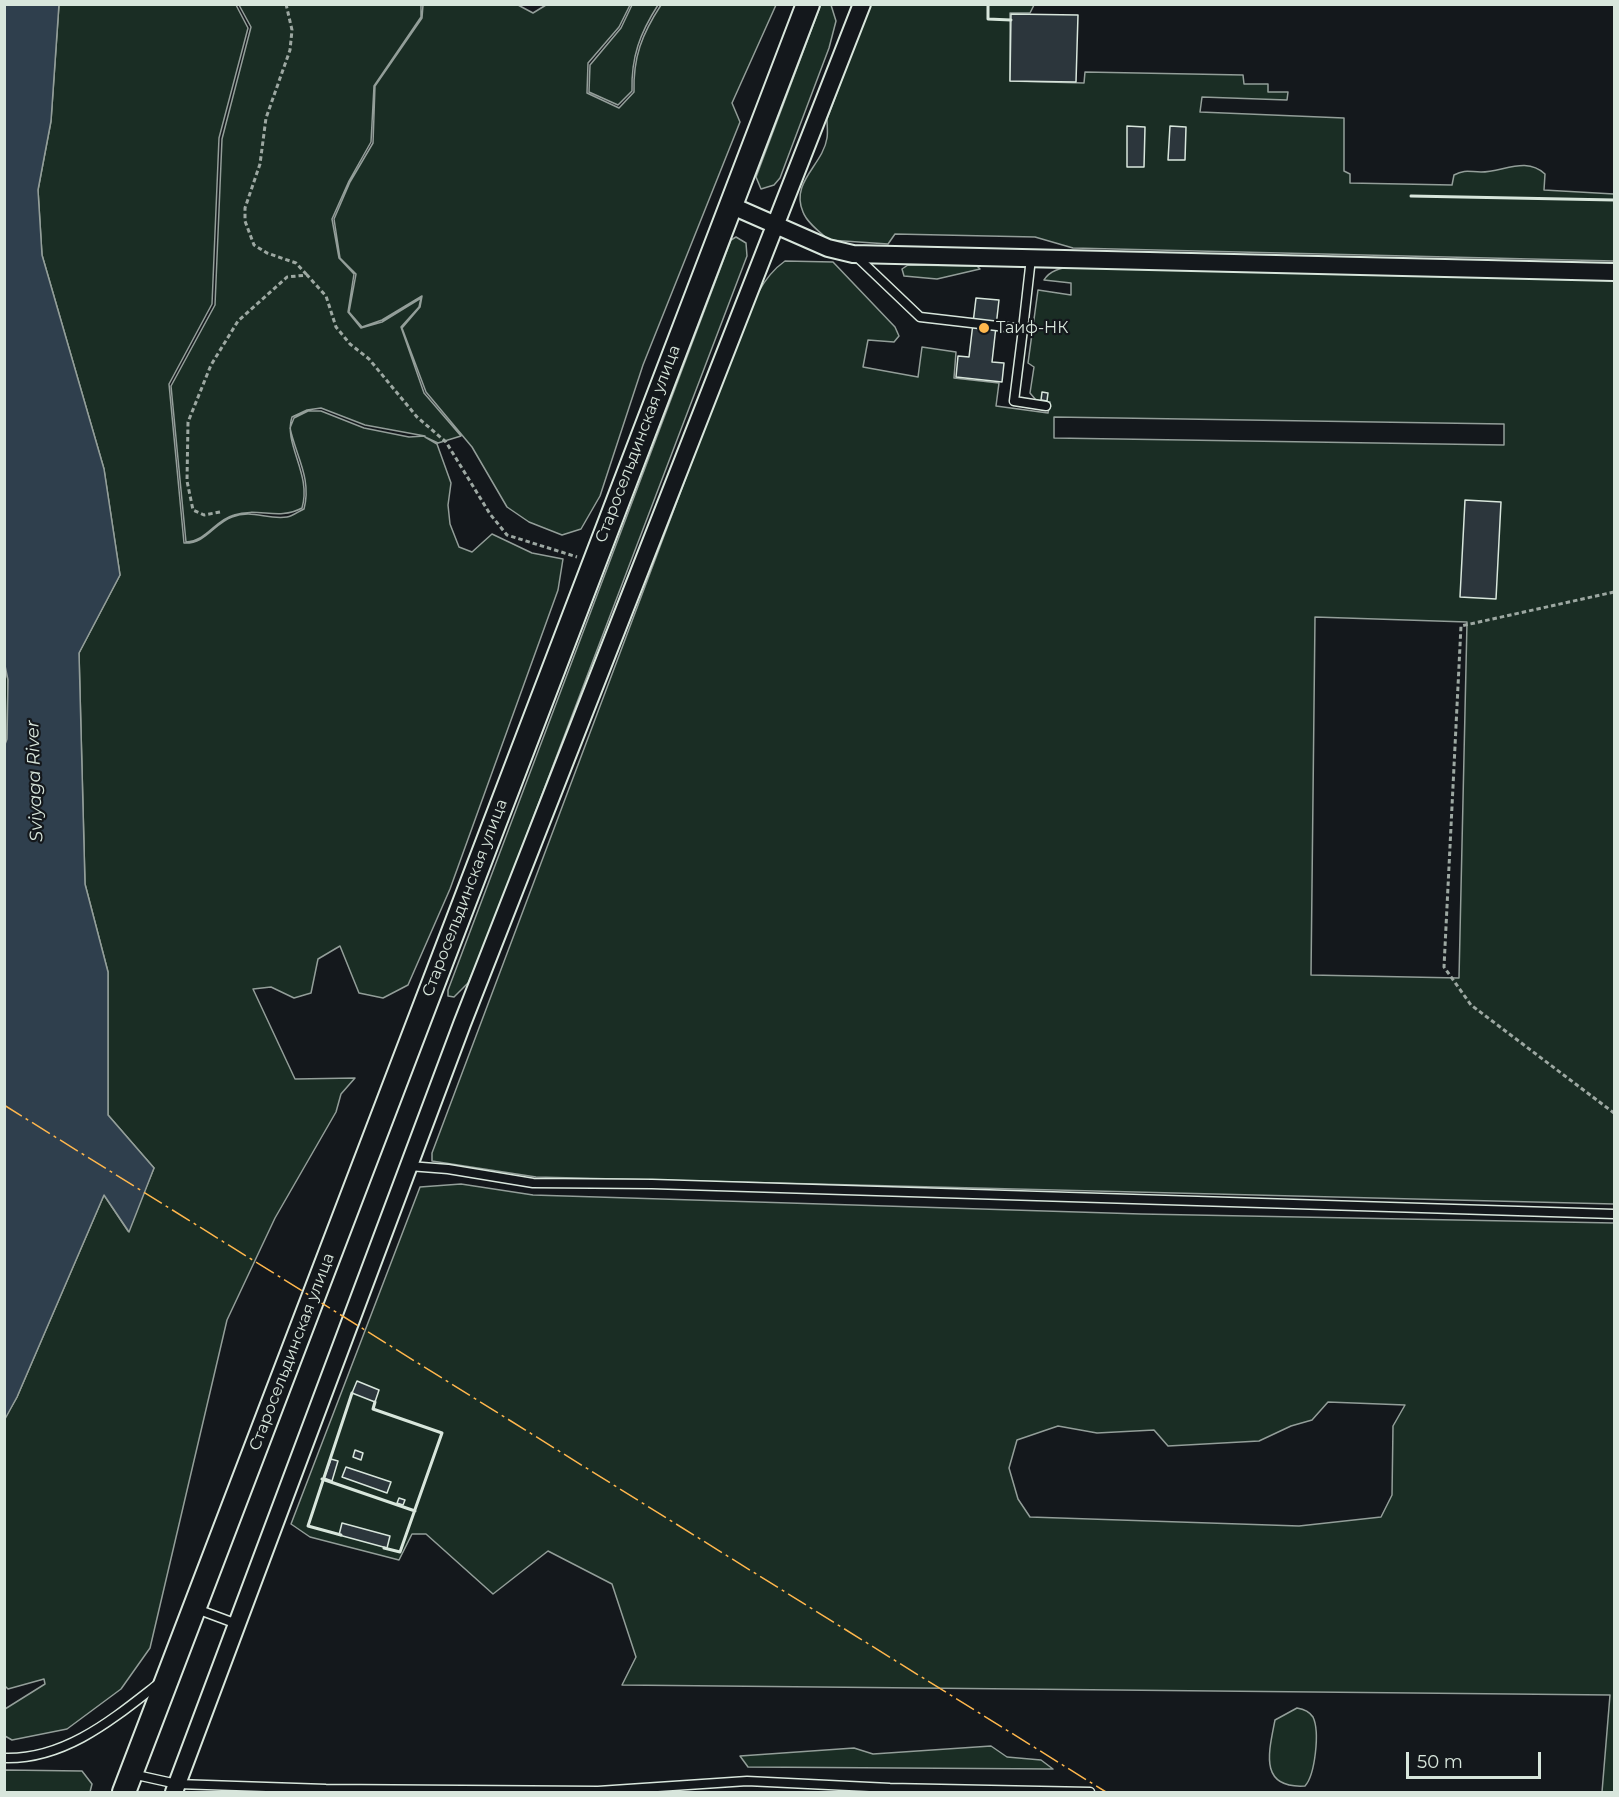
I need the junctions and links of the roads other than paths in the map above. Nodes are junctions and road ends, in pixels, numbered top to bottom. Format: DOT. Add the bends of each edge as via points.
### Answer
graph roads {
  1 [pos="808,4"];
  2 [pos="862,4"];
  3 [pos="730,205"];
  4 [pos="774,226"];
  5 [pos="853,254"];
  6 [pos="1031,258"];
  7 [pos="1614,272"];
  8 [pos="1023,328"];
  9 [pos="1046,406"];
  10 [pos="409,1166"];
  11 [pos="1614,1214"];
  12 [pos="194,1608"];
  13 [pos="237,1624"];
  14 [pos="168,1676"];
  15 [pos="4,1758"];
  16 [pos="127,1783"];
  17 [pos="175,1788"];
  18 [pos="327,1791"];
  19 [pos="1090,1792"];
  1 -- 3 [label="main road, Старосельдинская улица"];
  2 -- 4 [label="street"];
  3 -- 4 [label="street"];
  3 -- 12 [label="main road, Старосельдинская улица"];
  4 -- 5 [label="street"];
  4 -- 10 [label="street"];
  5 -- 6 [label="street"];
  5 -- 8 [label="lane" via="920,317"];
  6 -- 7 [label="street"];
  6 -- 8 [label="lane"];
  8 -- 9 [label="lane" via="1014,401"];
  10 -- 11 [label="lane" via="533,1183"];
  10 -- 13 [label="street"];
  12 -- 13 [label="lane"];
  12 -- 14 [label="main road, Старосельдинская улица"];
  13 -- 17 [label="street"];
  14 -- 15 [label="lane" via="104,1726 57,1750 26,1759"];
  14 -- 16 [label="main road, Старосельдинская улица"];
  16 -- 17 [label="lane"];
  17 -- 18 [label="lane"];
  18 -- 19 [label="lane" via="598,1791 747,1781"];
}
